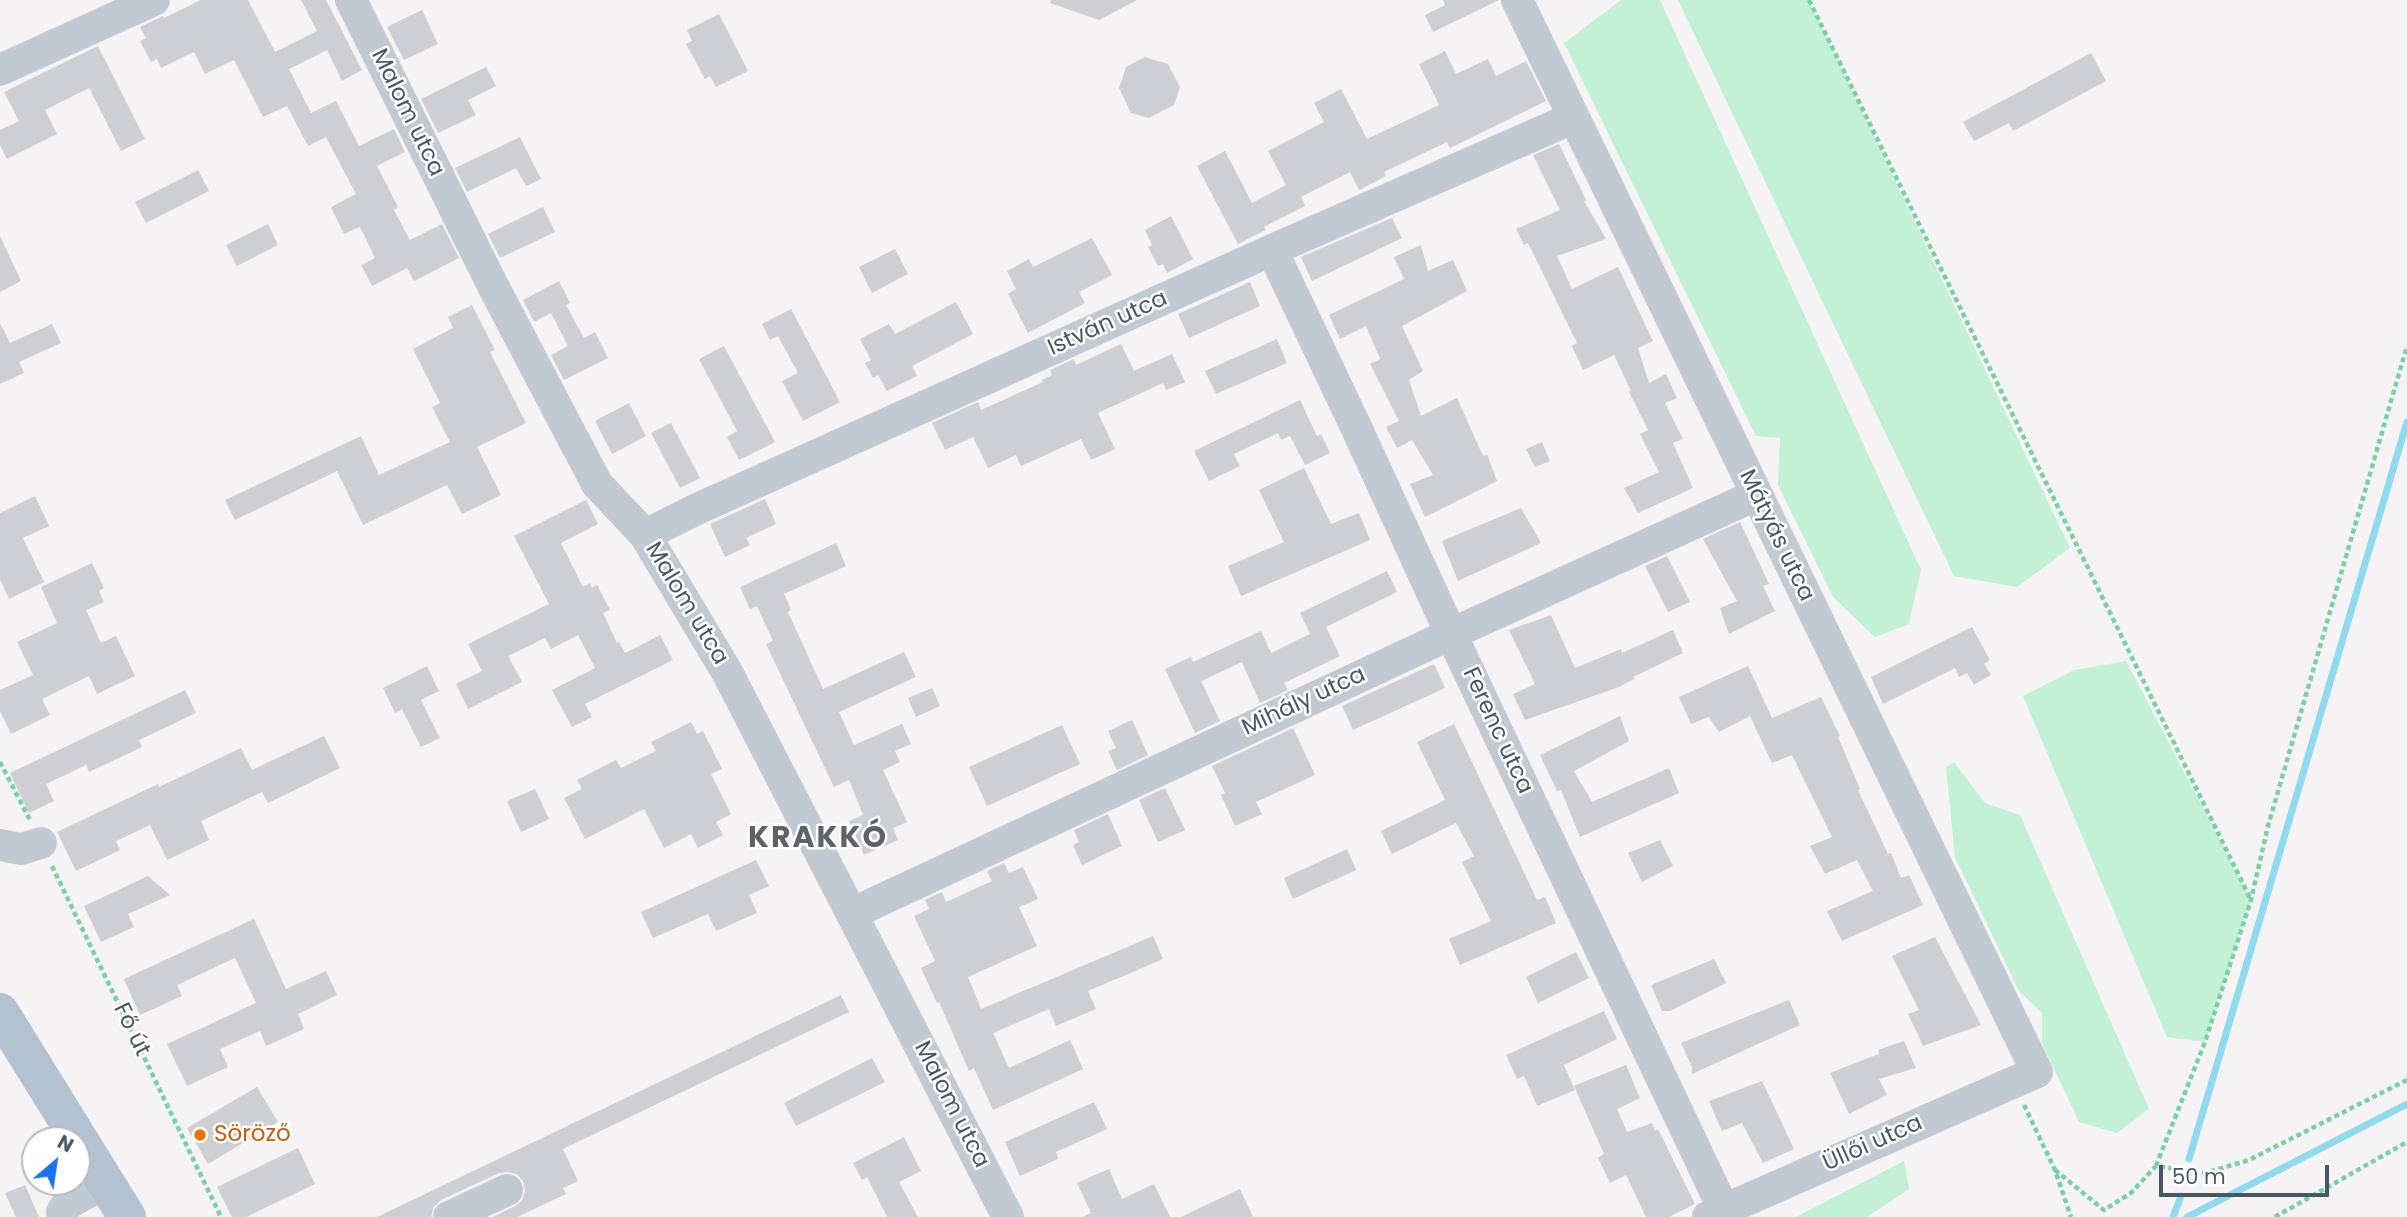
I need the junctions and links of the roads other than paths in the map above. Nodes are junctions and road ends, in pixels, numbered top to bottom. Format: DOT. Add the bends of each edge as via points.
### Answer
graph roads {
  1 [pos="154,0"];
  2 [pos="351,0"];
  3 [pos="1517,0"];
  4 [pos="0,71"];
  5 [pos="1573,118"];
  6 [pos="1272,250"];
  7 [pos="1756,495"];
  8 [pos="645,535"];
  9 [pos="1451,634"];
  10 [pos="41,843"];
  11 [pos="0,845"];
  12 [pos="853,914"];
  13 [pos="0,1012"];
  14 [pos="2025,1077"];
  15 [pos="106,1182"];
  16 [pos="507,1190"];
  17 [pos="1716,1213"];
  18 [pos="64,1217"];
  19 [pos="127,1217"];
  20 [pos="449,1217"];
  21 [pos="1009,1217"];
  1 -- 4 [label="street"];
  2 -- 8 [label="street, Malom utca" via="597,484"];
  3 -- 5 [label="street, Mátyás utca"];
  5 -- 6 [label="street, István utca"];
  5 -- 7 [label="street, Mátyás utca"];
  6 -- 8 [label="street, István utca"];
  6 -- 9 [label="street, Ferenc utca"];
  7 -- 9 [label="street, Mihály utca"];
  7 -- 14 [label="street, Mátyás utca"];
  8 -- 12 [label="street, Malom utca" via="727,672"];
  9 -- 12 [label="street, Mihály utca"];
  9 -- 17 [label="street, Ferenc utca"];
  10 -- 11 [label="street" via="21,849"];
  12 -- 21 [label="street, Malom utca"];
  13 -- 15 [label="main road"];
  14 -- 17 [label="street, Üllői utca"];
  15 -- 18 [label="street" via="67,1204"];
  15 -- 19 [label="main road"];
  16 -- 20 [label="street"];
}
